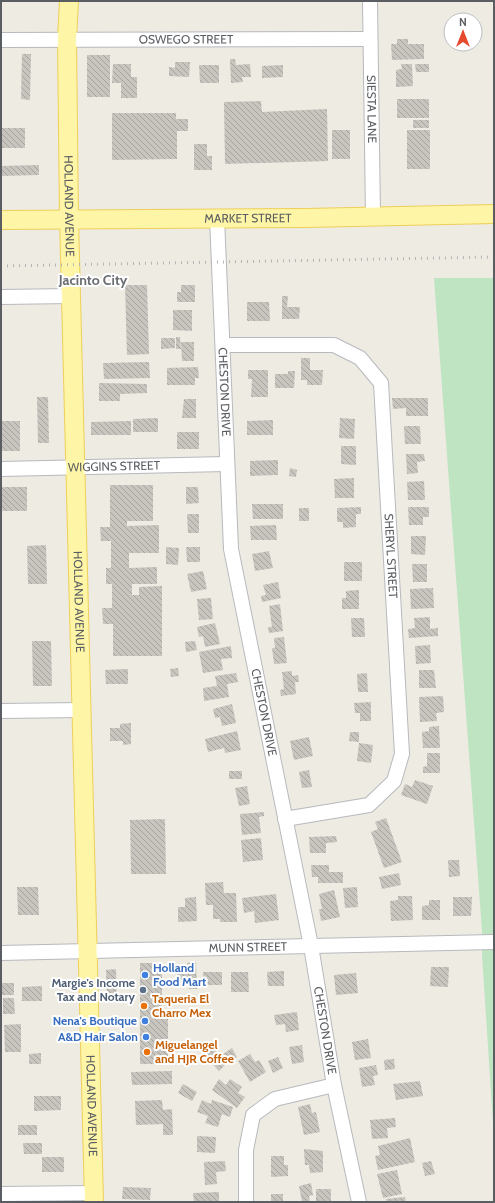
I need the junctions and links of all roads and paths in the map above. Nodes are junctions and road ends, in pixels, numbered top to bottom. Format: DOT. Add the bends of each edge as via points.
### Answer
graph roads {
  1 [pos="69,1"];
  2 [pos="370,1"];
  3 [pos="66,39"];
  4 [pos="370,39"];
  5 [pos="1,40"];
  6 [pos="494,214"];
  7 [pos="373,216"];
  8 [pos="68,218"];
  9 [pos="217,218"];
  10 [pos="1,220"];
  11 [pos="71,296"];
  12 [pos="1,297"];
  13 [pos="223,345"];
  14 [pos="226,464"];
  15 [pos="75,468"];
  16 [pos="1,469"];
  17 [pos="82,710"];
  18 [pos="1,711"];
  19 [pos="285,819"];
  20 [pos="494,942"];
  21 [pos="312,946"];
  22 [pos="88,951"];
  23 [pos="1,953"];
  24 [pos="334,1085"];
  25 [pos="1,1194"];
  26 [pos="94,1198"];
  27 [pos="246,1202"];
  28 [pos="359,1202"];
  1 -- 3 [label="main road, HOLLAND AVENUE"];
  2 -- 4 [label="street, SIESTA LANE"];
  3 -- 4 [label="street, OSWEGO STREET"];
  3 -- 5 [label="street, OSWEGO STREET"];
  3 -- 8 [label="main road, HOLLAND AVENUE"];
  4 -- 7 [label="street, SIESTA LANE"];
  6 -- 7 [label="main road, MARKET STREET"];
  7 -- 9 [label="main road, MARKET STREET"];
  8 -- 9 [label="main road, MARKET STREET"];
  8 -- 10 [label="main road, MARKET STREET"];
  8 -- 11 [label="main road, HOLLAND AVENUE"];
  9 -- 13 [label="street, CHESTON DRIVE"];
  11 -- 12 [label="street"];
  11 -- 15 [label="main road, HOLLAND AVENUE"];
  13 -- 14 [label="street, CHESTON DRIVE"];
  13 -- 19 [label="street, SHERYL STREET" via="334,345 360,358 381,383 402,754 394,781 369,805"];
  14 -- 15 [label="street, WIGGINS STREET"];
  14 -- 19 [label="street, CHESTON DRIVE" via="231,549"];
  15 -- 16 [label="street, WIGGINS STREET"];
  15 -- 17 [label="main road, HOLLAND AVENUE"];
  17 -- 18 [label="street"];
  17 -- 22 [label="main road, HOLLAND AVENUE"];
  19 -- 21 [label="street, CHESTON DRIVE"];
  20 -- 21 [label="street, MUNN STREET"];
  21 -- 22 [label="street, MUNN STREET"];
  21 -- 24 [label="street, CHESTON DRIVE"];
  22 -- 23 [label="street, MUNN STREET"];
  22 -- 26 [label="main road, HOLLAND AVENUE"];
  24 -- 27 [label="street" via="275,1099 253,1115 246,1150"];
  24 -- 28 [label="street, CHESTON DRIVE"];
  25 -- 26 [label="street"];
}
